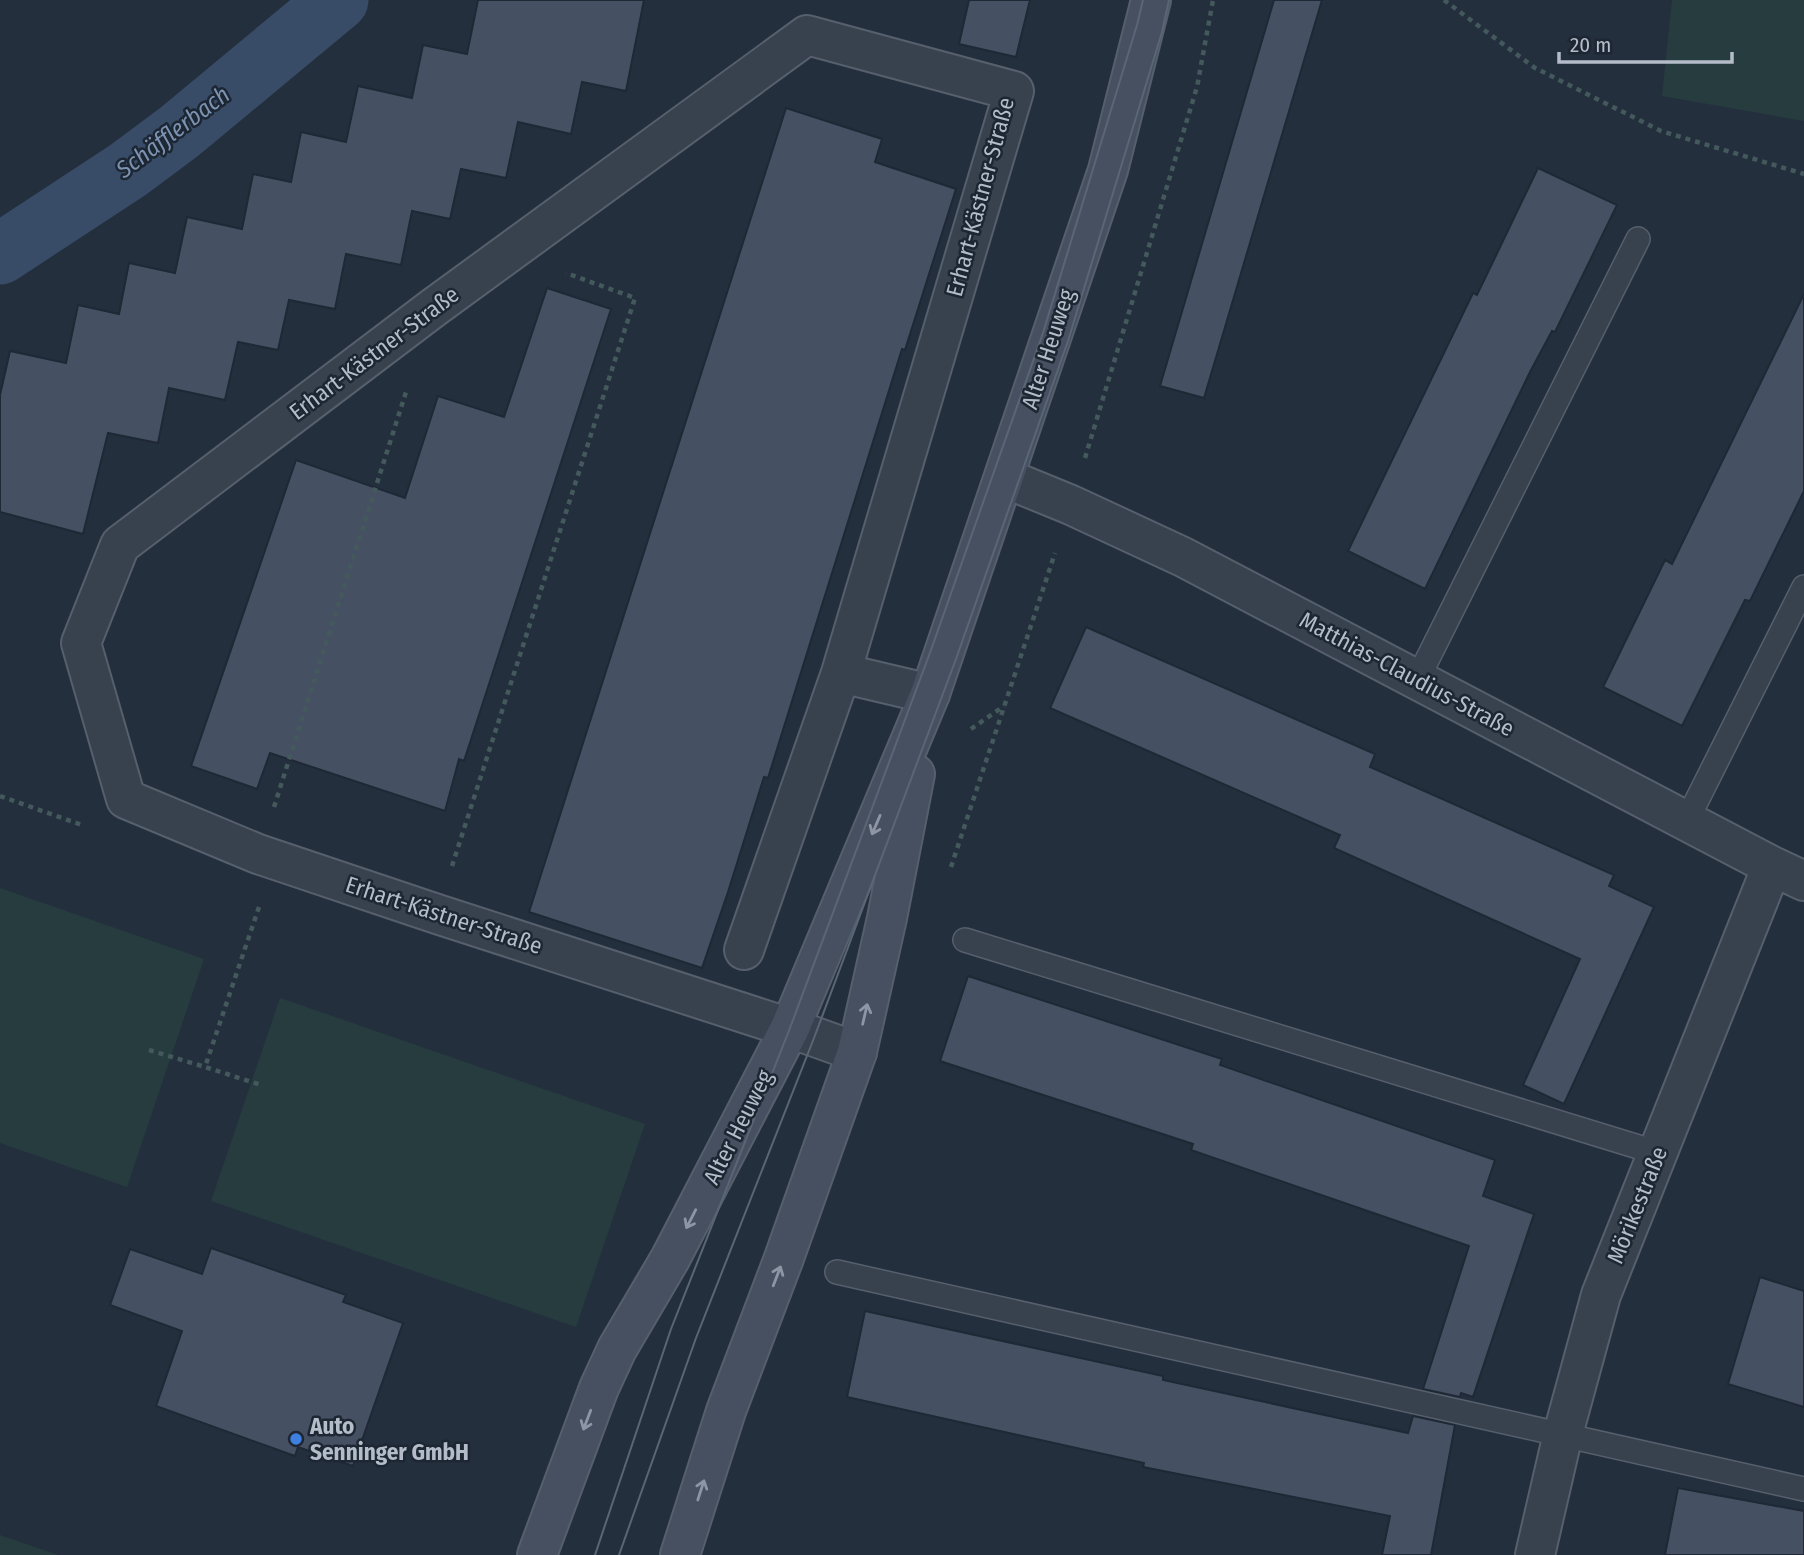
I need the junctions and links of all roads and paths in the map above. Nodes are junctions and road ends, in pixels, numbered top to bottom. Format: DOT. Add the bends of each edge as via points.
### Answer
graph roads {
  1 [pos="1152,0"];
  2 [pos="1213,0"];
  3 [pos="1444,0"];
  4 [pos="1804,174"];
  5 [pos="1638,239"];
  6 [pos="510,252"];
  7 [pos="408,386"];
  8 [pos="1005,478"];
  9 [pos="1071,505"];
  10 [pos="1067,551"];
  11 [pos="1055,554"];
  12 [pos="1804,587"];
  13 [pos="841,673"];
  14 [pos="1417,680"];
  15 [pos="930,694"];
  16 [pos="1005,706"];
  17 [pos="0,796"];
  18 [pos="126,799"];
  19 [pos="1686,820"];
  20 [pos="267,857"];
  21 [pos="1788,873"];
  22 [pos="437,914"];
  23 [pos="965,940"];
  24 [pos="744,950"];
  25 [pos="790,1027"];
  26 [pos="149,1050"];
  27 [pos="857,1052"];
  28 [pos="205,1067"];
  29 [pos="261,1085"];
  30 [pos="1658,1153"];
  31 [pos="836,1272"];
  32 [pos="1563,1434"];
  33 [pos="1804,1489"];
  34 [pos="537,1555"];
  35 [pos="680,1555"];
  36 [pos="1535,1555"];
  1 -- 8 [label="street, Alter Heuweg" via="1108,170"];
  2 -- 9 [label="path" via="1197,87"];
  3 -- 4 [label="path" via="1535,68 1661,131"];
  5 -- 14 [label="lane"];
  6 -- 13 [label="street, Erhart-Kästner-Straße" via="807,35 1014,91"];
  6 -- 18 [label="street, Erhart-Kästner-Straße" via="120,545 82,643"];
  6 -- 22 [label="path" via="635,298"];
  7 -- 20 [label="path"];
  8 -- 9 [label="street, Matthias-Claudius-Straße"];
  8 -- 15 [label="street, Alter Heuweg"];
  9 -- 11 [label="path"];
  9 -- 14 [label="street, Matthias-Claudius-Straße" via="1183,556"];
  10 -- 11 [label="path"];
  11 -- 16 [label="path"];
  12 -- 19 [label="lane"];
  13 -- 15 [label="street"];
  13 -- 24 [label="street, Erhart-Kästner-Straße"];
  14 -- 19 [label="street, Matthias-Claudius-Straße"];
  15 -- 25 [label="street, Alter Heuweg, one-way"];
  27 -- 15 [label="street, Alter Heuweg, one-way"];
  17 -- 18 [label="path" via="83,825"];
  18 -- 20 [label="street, Erhart-Kästner-Straße"];
  19 -- 21 [label="street, Matthias-Claudius-Straße"];
  20 -- 22 [label="street, Erhart-Kästner-Straße"];
  20 -- 28 [label="path"];
  21 -- 30 [label="street, Mörikestraße"];
  22 -- 25 [label="street, Erhart-Kästner-Straße"];
  23 -- 30 [label="lane"];
  25 -- 27 [label="street, Erhart-Kästner-Straße"];
  25 -- 34 [label="street, Alter Heuweg, one-way" via="670,1259 617,1349"];
  26 -- 28 [label="path"];
  35 -- 27 [label="street, Alter Heuweg, one-way" via="726,1411"];
  28 -- 29 [label="path"];
  30 -- 32 [label="street, Mörikestraße" via="1601,1295"];
  31 -- 32 [label="lane"];
  32 -- 33 [label="lane"];
  32 -- 36 [label="street, Mörikestraße"];
}
